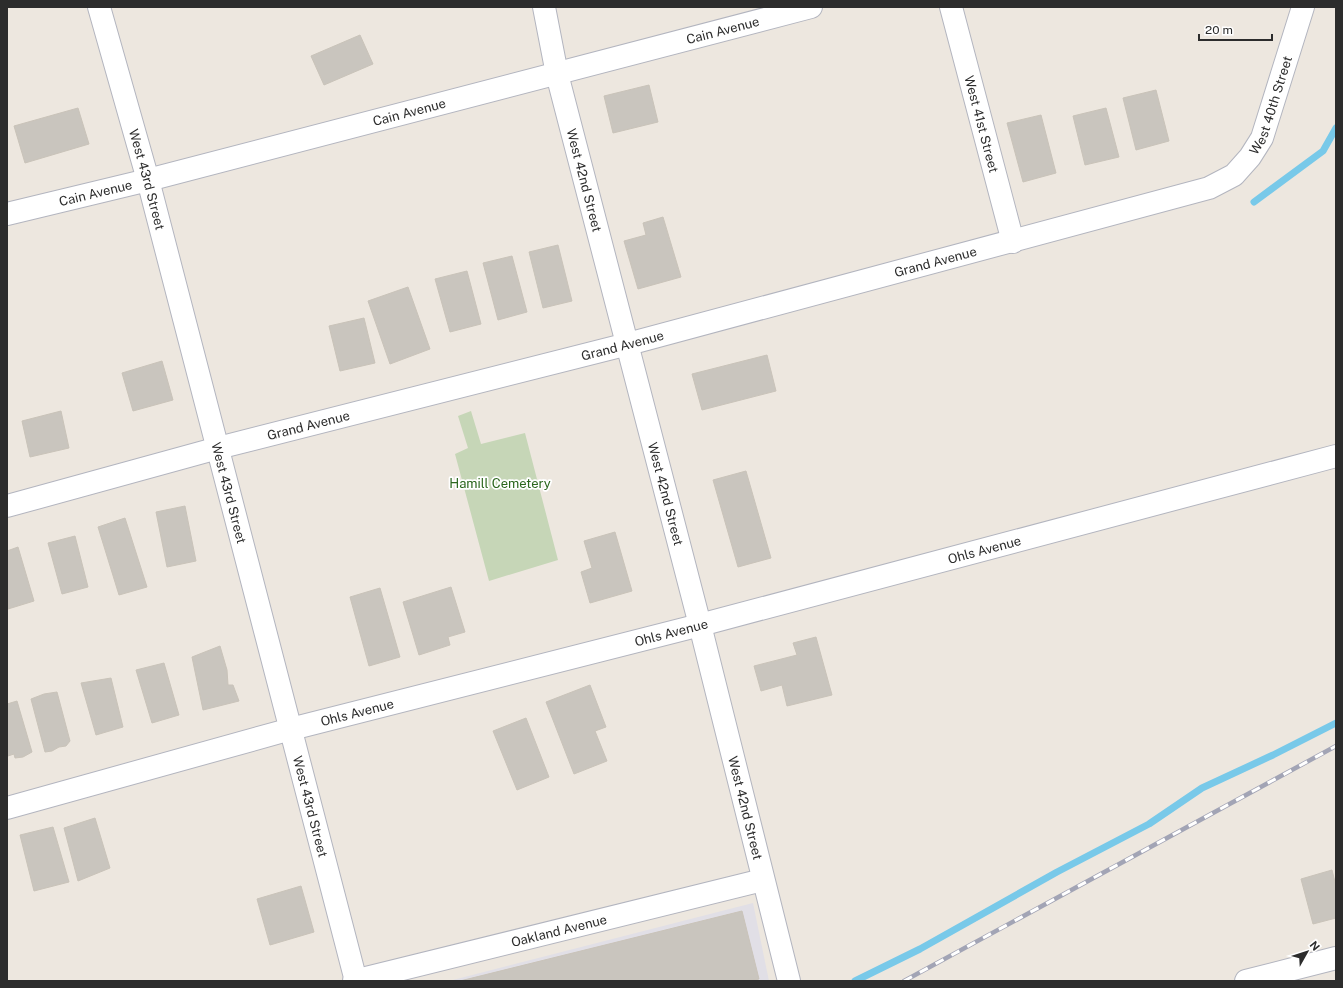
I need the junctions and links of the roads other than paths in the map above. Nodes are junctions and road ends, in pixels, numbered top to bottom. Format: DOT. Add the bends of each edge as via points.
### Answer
graph roads {
  1 [pos="98,7"];
  2 [pos="544,7"];
  3 [pos="811,7"];
  4 [pos="951,7"];
  5 [pos="1303,7"];
  6 [pos="760,13"];
  7 [pos="557,74"];
  8 [pos="1234,175"];
  9 [pos="148,180"];
  10 [pos="7,214"];
  11 [pos="1013,242"];
  12 [pos="628,344"];
  13 [pos="218,448"];
  14 [pos="1336,456"];
  15 [pos="7,506"];
  16 [pos="700,625"];
  17 [pos="291,729"];
  18 [pos="7,808"];
  19 [pos="763,880"];
  20 [pos="1336,958"];
  21 [pos="355,981"];
  22 [pos="789,981"];
  23 [pos="1246,981"];
  1 -- 9 [label="street, West 43rd Street"];
  2 -- 7 [label="street, West 42nd Street"];
  3 -- 6 [label="street, Cain Avenue"];
  4 -- 11 [label="street, West 41st Street"];
  5 -- 8 [label="street, West 40th Street" via="1262,138"];
  6 -- 7 [label="street, Cain Avenue"];
  7 -- 9 [label="street, Cain Avenue"];
  7 -- 12 [label="street, West 42nd Street"];
  8 -- 11 [label="street, Grand Avenue" via="1209,188"];
  9 -- 10 [label="street, Cain Avenue"];
  9 -- 13 [label="street, West 43rd Street"];
  11 -- 12 [label="street, Grand Avenue"];
  12 -- 13 [label="street, Grand Avenue"];
  12 -- 16 [label="street, West 42nd Street"];
  13 -- 15 [label="street, Grand Avenue"];
  13 -- 17 [label="street, West 43rd Street"];
  14 -- 16 [label="street, Ohls Avenue"];
  16 -- 17 [label="street, Ohls Avenue"];
  16 -- 19 [label="street, West 42nd Street"];
  17 -- 18 [label="street, Ohls Avenue"];
  17 -- 21 [label="street, West 43rd Street"];
  19 -- 21 [label="street, Oakland Avenue"];
  19 -- 22 [label="street, West 42nd Street"];
  20 -- 23 [label="street"];
}
